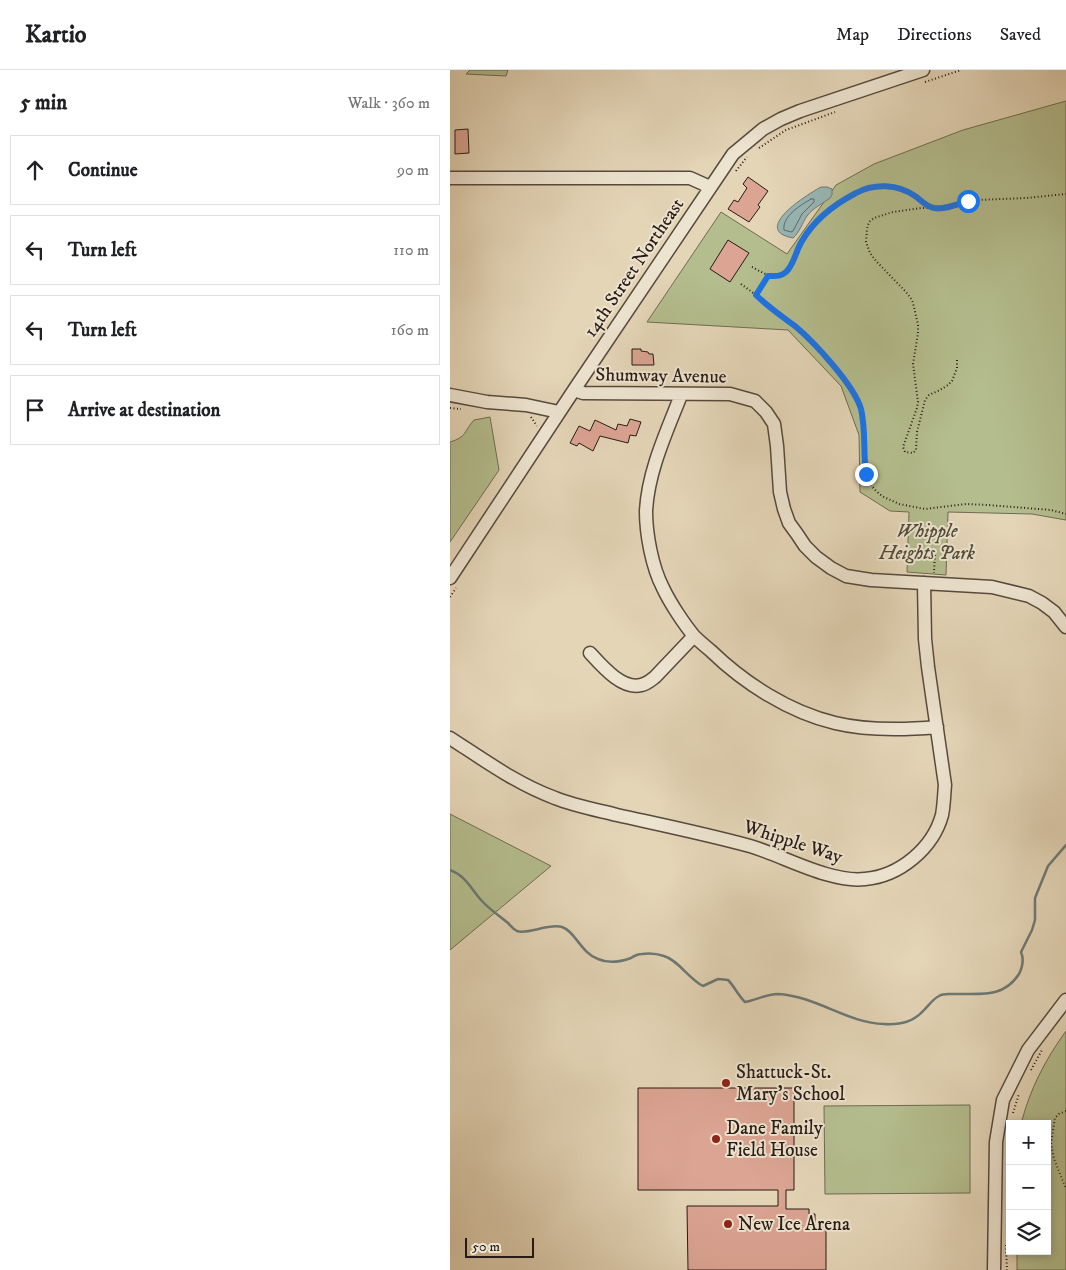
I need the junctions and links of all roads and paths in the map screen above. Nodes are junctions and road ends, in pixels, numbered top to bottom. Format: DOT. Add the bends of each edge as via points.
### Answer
graph roads {
  1 [pos="961,70"];
  2 [pos="924,76"];
  3 [pos="842,109"];
  4 [pos="753,152"];
  5 [pos="748,156"];
  6 [pos="735,172"];
  7 [pos="450,178"];
  8 [pos="710,187"];
  9 [pos="1066,194"];
  10 [pos="934,208"];
  11 [pos="752,267"];
  12 [pos="768,276"];
  13 [pos="741,284"];
  14 [pos="756,295"];
  15 [pos="957,360"];
  16 [pos="574,390"];
  17 [pos="450,395"];
  18 [pos="681,395"];
  19 [pos="450,408"];
  20 [pos="467,409"];
  21 [pos="560,412"];
  22 [pos="531,417"];
  23 [pos="543,429"];
  24 [pos="1066,514"];
  25 [pos="450,578"];
  26 [pos="924,583"];
  27 [pos="1066,627"];
  28 [pos="694,636"];
  29 [pos="590,653"];
  30 [pos="937,727"];
  31 [pos="450,738"];
  32 [pos="1066,1000"];
  33 [pos="1046,1045"];
  34 [pos="1030,1071"];
  35 [pos="1022,1087"];
  36 [pos="1066,1111"];
  37 [pos="1013,1112"];
  38 [pos="1066,1189"];
  39 [pos="1006,1255"];
  40 [pos="994,1270"];
  41 [pos="1006,1270"];
  1 -- 2 [label="path"];
  2 -- 8 [label="street, 14th Street Northeast" via="781,119 763,129 733,154"];
  3 -- 4 [label="path" via="786,130"];
  5 -- 6 [label="path"];
  7 -- 8 [label="street" via="690,178"];
  8 -- 16 [label="street, 14th Street Northeast"];
  9 -- 10 [label="path" via="978,200"];
  10 -- 12 [label="path" via="897,187 876,186 857,192 816,222 788,270 778,277"];
  10 -- 15 [label="path" via="881,215 869,222 866,229 870,253 912,300 916,316 918,332 913,364 918,402 903,447 905,452 916,450 925,400 948,386 957,368"];
  11 -- 12 [label="path"];
  12 -- 14 [label="path"];
  13 -- 14 [label="path"];
  14 -- 24 [label="path" via="807,337 855,394 862,412 866,474 876,492 899,504 925,509 966,504"];
  16 -- 18 [label="street, Shumway Avenue" via="583,393"];
  16 -- 21 [label="street, 14th Street Northeast"];
  17 -- 21 [label="street"];
  18 -- 26 [label="street, Shumway Avenue" via="730,394 755,401 766,412 776,434 784,509 805,546 816,557 846,576"];
  18 -- 28 [label="street" via="649,485 646,512 648,539 662,588"];
  19 -- 20 [label="path"];
  21 -- 25 [label="street, 14th Street Northeast"];
  22 -- 23 [label="path"];
  26 -- 27 [label="street, Shumway Avenue" via="992,587 1029,596 1054,612"];
  26 -- 30 [label="street, Whipple Way" via="925,639"];
  28 -- 29 [label="street" via="655,677 640,686 624,683 606,671"];
  28 -- 30 [label="street" via="750,684 808,714 861,728"];
  30 -- 31 [label="street, Whipple Way" via="945,784 943,809 936,830 908,863 865,880 832,876 743,844 557,799 511,777"];
  32 -- 40 [label="street" via="1028,1050 1003,1100 996,1142"];
  33 -- 34 [label="path"];
  35 -- 37 [label="path"];
  36 -- 38 [label="path" via="1055,1118 1052,1142 1054,1159"];
  39 -- 41 [label="path"];
}
